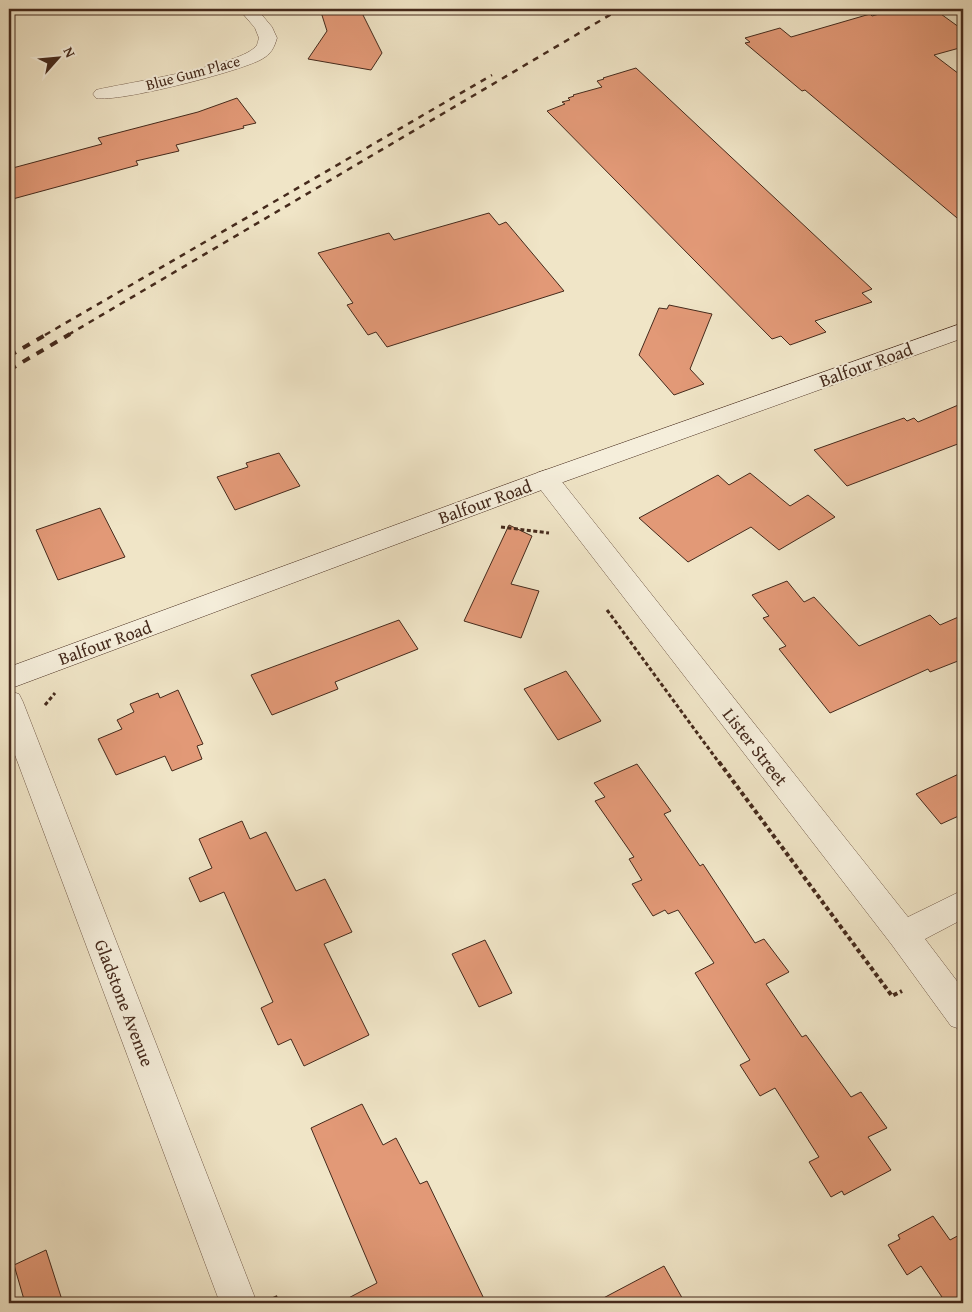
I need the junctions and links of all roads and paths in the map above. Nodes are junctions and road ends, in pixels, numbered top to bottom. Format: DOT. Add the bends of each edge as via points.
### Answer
graph roads {
  1 [pos="248,9"];
  2 [pos="103,94"];
  3 [pos="963,330"];
  4 [pos="546,480"];
  5 [pos="492,525"];
  6 [pos="550,533"];
  7 [pos="603,605"];
  8 [pos="9,678"];
  9 [pos="59,688"];
  10 [pos="9,702"];
  11 [pos="40,710"];
  12 [pos="963,904"];
  13 [pos="903,935"];
  14 [pos="934,977"];
  15 [pos="963,1015"];
  16 [pos="274,1294"];
  17 [pos="239,1303"];
  18 [pos="278,1303"];
  1 -- 2 [label="street, Blue Gum Place" via="268,38 263,50 248,59 167,82"];
  3 -- 4 [label="street, Balfour Road"];
  4 -- 8 [label="street, Balfour Road"];
  4 -- 13 [label="street, Lister Street"];
  5 -- 6 [label="path"];
  7 -- 14 [label="path" via="892,996"];
  9 -- 11 [label="path"];
  10 -- 17 [label="street, Gladstone Avenue"];
  12 -- 13 [label="street"];
  13 -- 14 [label="street, Lister Street"];
  14 -- 15 [label="street, Lister Street"];
  16 -- 18 [label="path"];
}
